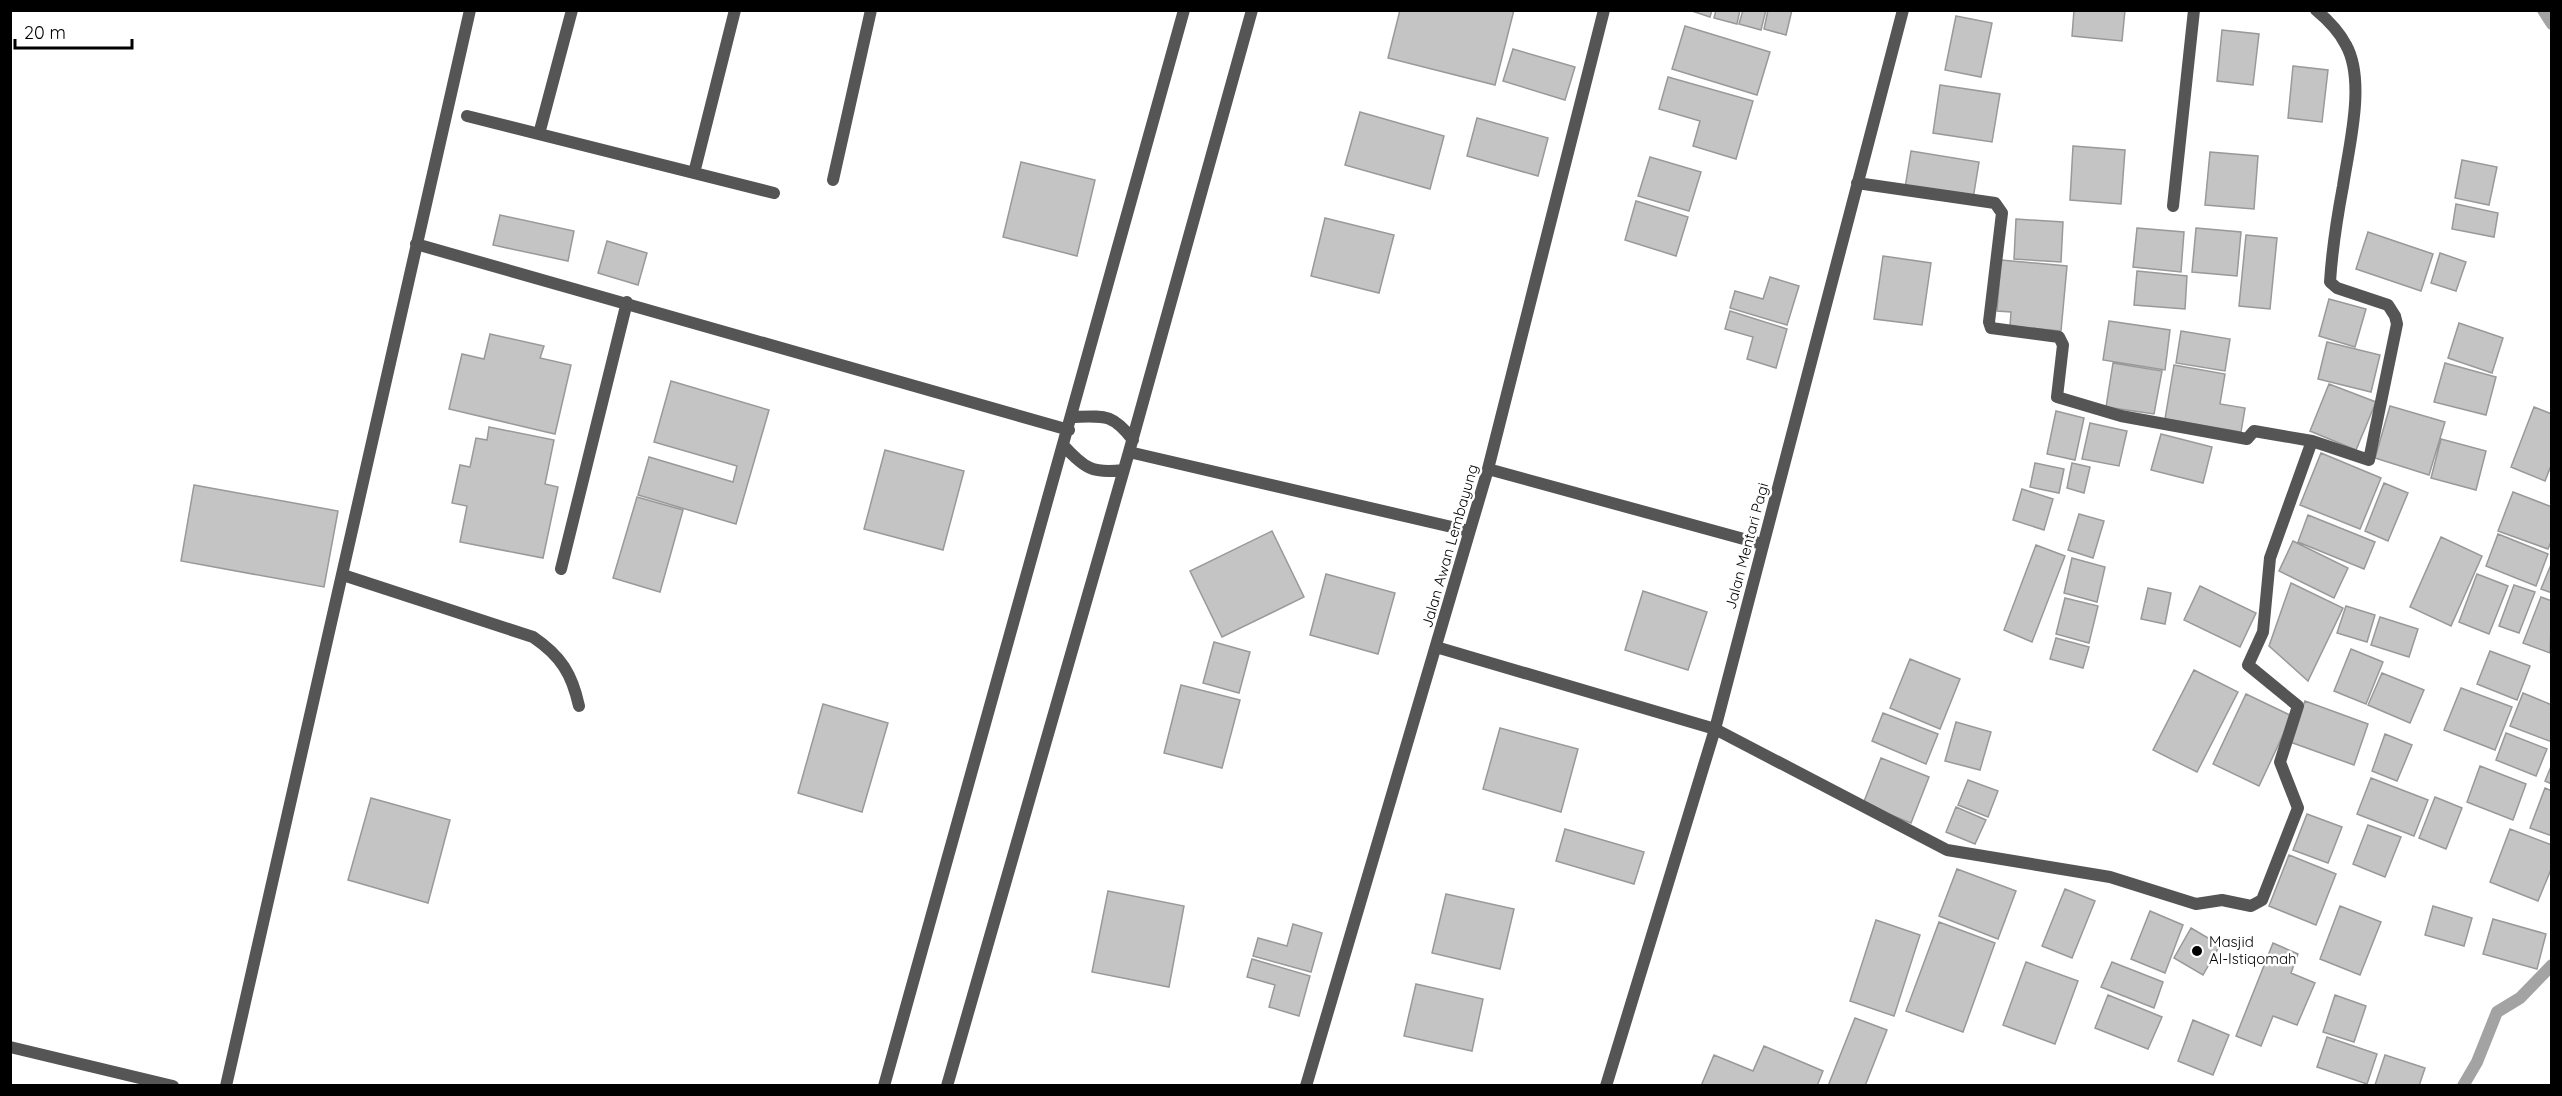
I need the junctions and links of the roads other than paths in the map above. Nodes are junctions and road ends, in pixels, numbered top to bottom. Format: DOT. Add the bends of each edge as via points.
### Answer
graph roads {
  1 [pos="470,10"];
  2 [pos="572,10"];
  3 [pos="735,10"];
  4 [pos="872,10"];
  5 [pos="1184,10"];
  6 [pos="1252,10"];
  7 [pos="1605,10"];
  8 [pos="1903,10"];
  9 [pos="2194,10"];
  10 [pos="2316,10"];
  11 [pos="467,116"];
  12 [pos="539,134"];
  13 [pos="694,173"];
  14 [pos="833,180"];
  15 [pos="1857,183"];
  16 [pos="774,193"];
  17 [pos="2173,206"];
  18 [pos="416,244"];
  19 [pos="627,302"];
  20 [pos="1070,424"];
  21 [pos="2312,441"];
  22 [pos="1064,446"];
  23 [pos="1131,446"];
  24 [pos="1488,469"];
  25 [pos="1123,470"];
  26 [pos="1469,531"];
  27 [pos="1762,544"];
  28 [pos="561,569"];
  29 [pos="343,574"];
  30 [pos="1436,647"];
  31 [pos="579,706"];
  32 [pos="1715,729"];
  33 [pos="10,1047"];
  34 [pos="173,1086"];
  35 [pos="226,1086"];
  36 [pos="884,1086"];
  37 [pos="947,1086"];
  38 [pos="1305,1086"];
  39 [pos="1606,1086"];
  1 -- 18 [label="street"];
  2 -- 12 [label="street"];
  3 -- 13 [label="street"];
  4 -- 14 [label="street"];
  5 -- 20 [label="street"];
  6 -- 23 [label="street"];
  7 -- 24 [label="street, Jalan Awan Lembayung"];
  8 -- 15 [label="street, Jalan Mentari Pagi"];
  9 -- 17 [label="street"];
  10 -- 21 [label="street" via="2347,46 2355,79 2355,112 2330,282 2388,305 2397,324 2369,460"];
  11 -- 12 [label="street"];
  12 -- 13 [label="street"];
  13 -- 16 [label="street"];
  15 -- 21 [label="street" via="1995,203 2002,213 1989,322 1991,328 2059,337 2063,345 2057,397 2121,416 2247,439 2254,431"];
  15 -- 27 [label="street, Jalan Mentari Pagi"];
  18 -- 19 [label="street"];
  18 -- 29 [label="street"];
  19 -- 20 [label="street"];
  19 -- 28 [label="street"];
  20 -- 22 [label="street"];
  20 -- 23 [label="street" via="1108,417 1120,424"];
  21 -- 32 [label="street" via="2270,558 2262,632 2248,665 2298,706 2280,762 2298,808 2262,900 2251,906 2222,900 2196,904 2110,878 1947,850"];
  22 -- 25 [label="street" via="1084,466 1106,472"];
  22 -- 36 [label="street"];
  23 -- 25 [label="street"];
  23 -- 26 [label="street"];
  24 -- 26 [label="street, Jalan Awan Lembayung"];
  24 -- 27 [label="street"];
  25 -- 37 [label="street"];
  26 -- 30 [label="street, Jalan Awan Lembayung"];
  27 -- 32 [label="street, Jalan Mentari Pagi"];
  29 -- 31 [label="street" via="533,637 552,650 574,683"];
  29 -- 35 [label="street"];
  30 -- 32 [label="street"];
  30 -- 38 [label="street, Jalan Awan Lembayung"];
  32 -- 39 [label="street, Jalan Mentari Pagi"];
  33 -- 34 [label="street"];
}
